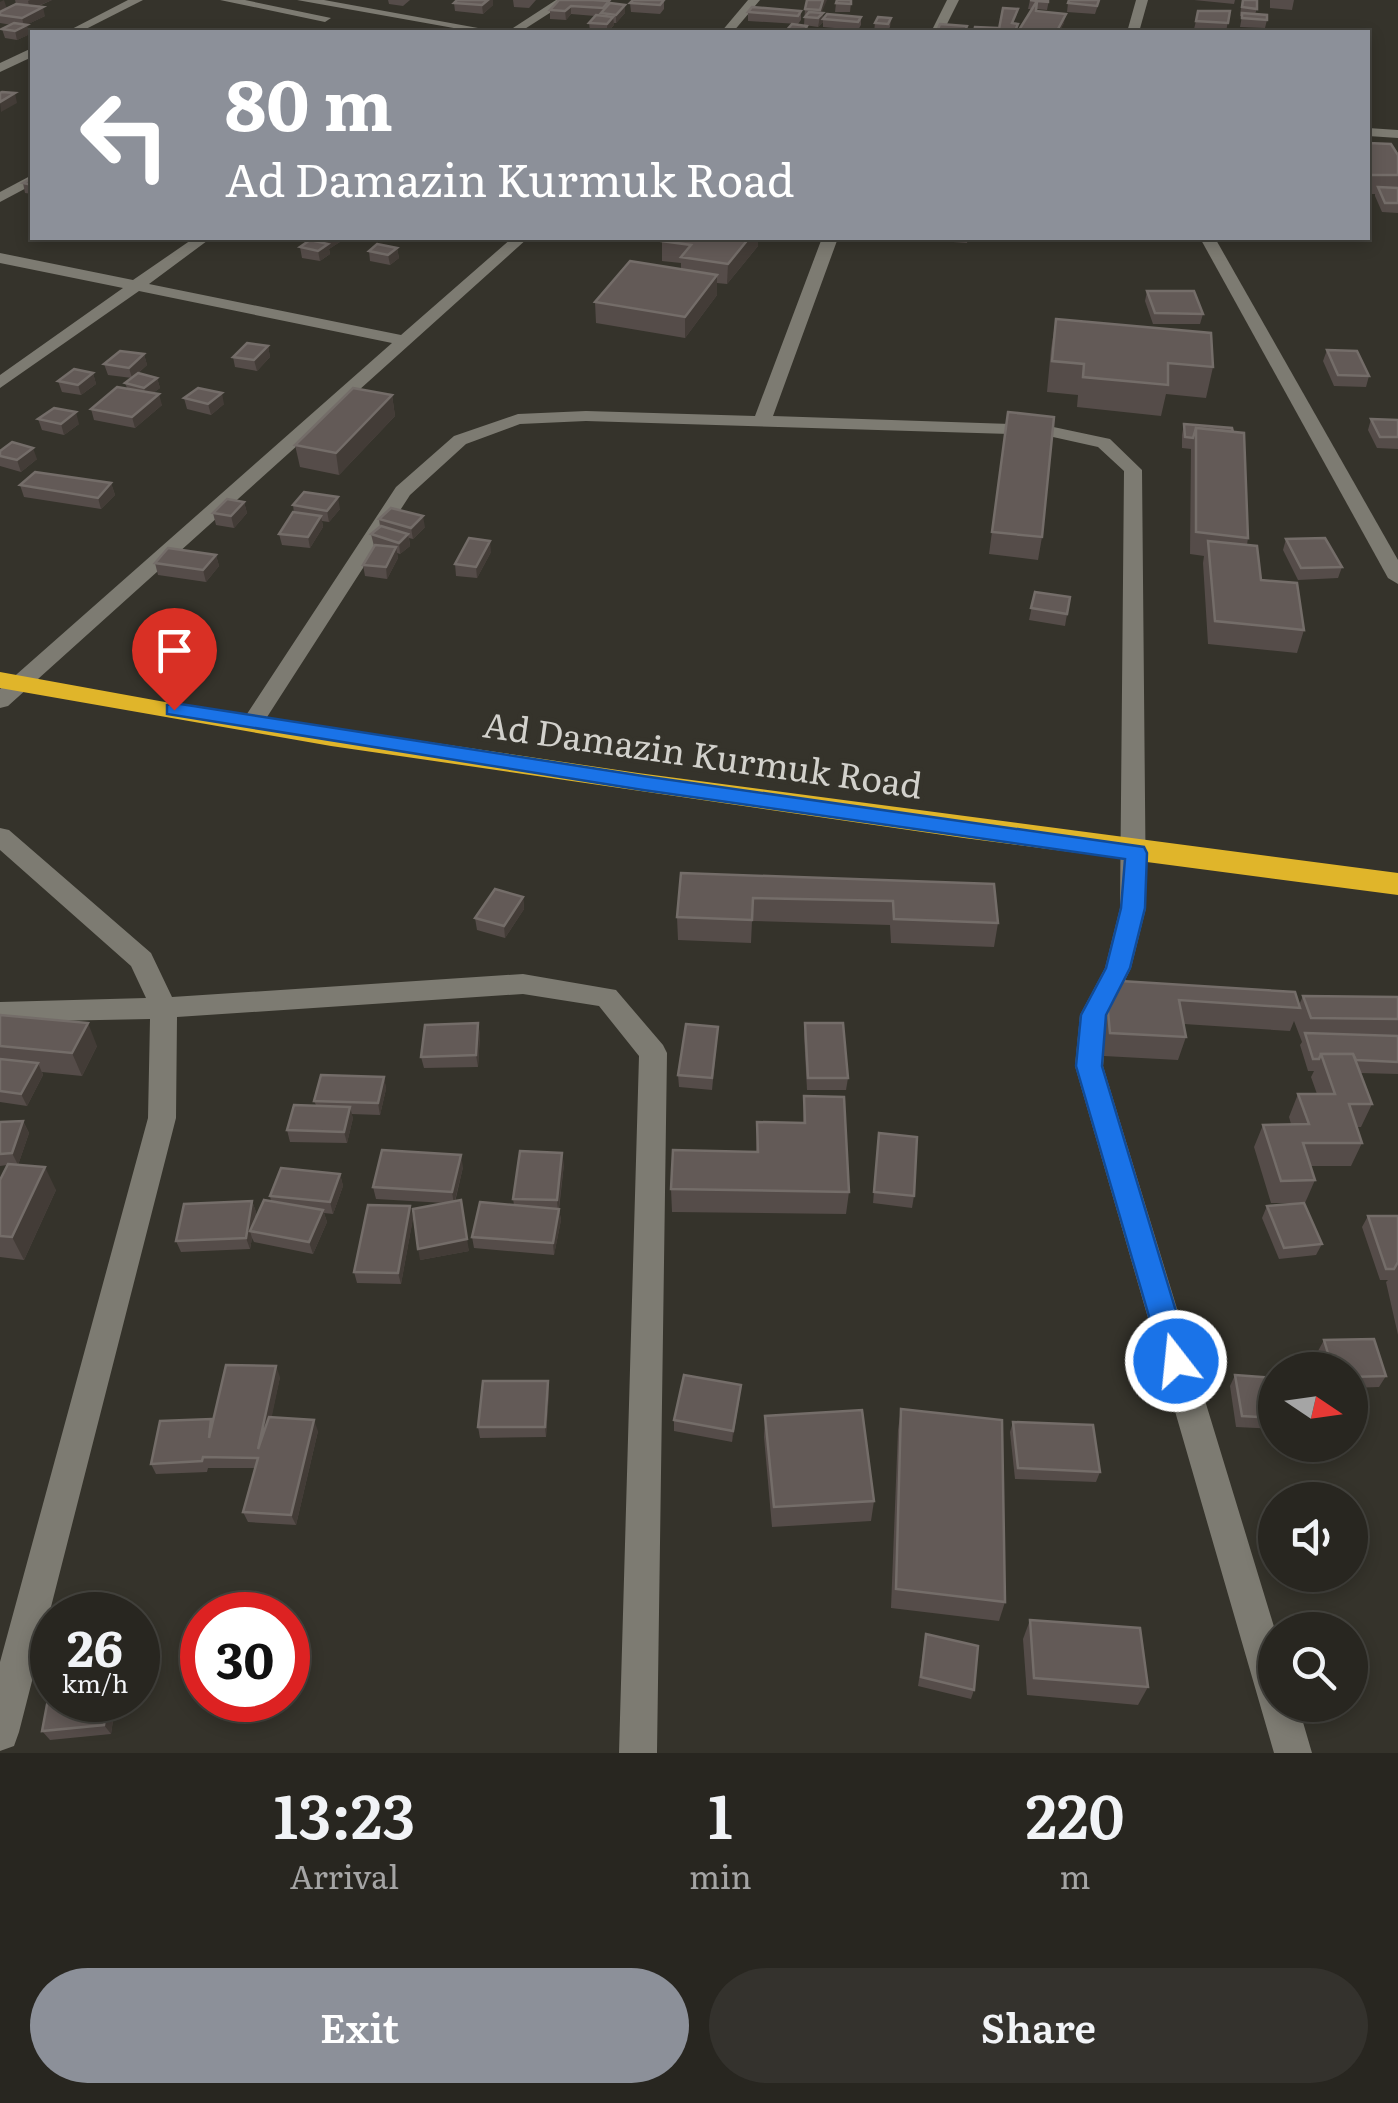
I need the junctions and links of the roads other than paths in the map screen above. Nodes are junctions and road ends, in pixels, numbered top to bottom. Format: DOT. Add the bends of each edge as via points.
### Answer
graph roads {
  1 [pos="137,0"];
  2 [pos="226,0"];
  3 [pos="304,0"];
  4 [pos="361,0"];
  5 [pos="564,0"];
  6 [pos="754,0"];
  7 [pos="953,0"];
  8 [pos="1142,0"];
  9 [pos="348,8"];
  10 [pos="319,18"];
  11 [pos="306,25"];
  12 [pos="76,30"];
  13 [pos="395,30"];
  14 [pos="482,30"];
  15 [pos="516,30"];
  16 [pos="730,30"];
  17 [pos="938,30"];
  18 [pos="1133,30"];
  19 [pos="30,53"];
  20 [pos="4,64"];
  21 [pos="30,66"];
  22 [pos="1370,132"];
  23 [pos="1398,134"];
  24 [pos="30,181"];
  25 [pos="0,198"];
  26 [pos="200,240"];
  27 [pos="518,240"];
  28 [pos="829,240"];
  29 [pos="1208,240"];
  30 [pos="0,258"];
  31 [pos="132,285"];
  32 [pos="403,340"];
  33 [pos="0,383"];
  34 [pos="762,422"];
  35 [pos="1398,578"];
  36 [pos="6,688"];
  37 [pos="252,723"];
  38 [pos="0,836"];
  39 [pos="1136,853"];
  40 [pos="1398,884"];
  41 [pos="164,1008"];
  42 [pos="0,1012"];
  43 [pos="1258,1635"];
  44 [pos="1284,1722"];
  45 [pos="0,1732"];
  46 [pos="638,1753"];
  47 [pos="1293,1753"];
  1 -- 12 [label="street"];
  2 -- 10 [label="street"];
  3 -- 9 [label="street"];
  4 -- 9 [label="street"];
  5 -- 15 [label="street"];
  6 -- 16 [label="street"];
  7 -- 17 [label="street"];
  8 -- 18 [label="street"];
  9 -- 10 [label="street"];
  9 -- 14 [label="street"];
  10 -- 11 [label="street"];
  10 -- 13 [label="street"];
  19 -- 20 [label="street"];
  20 -- 21 [label="street"];
  22 -- 23 [label="street"];
  24 -- 25 [label="street"];
  26 -- 31 [label="street"];
  27 -- 32 [label="street"];
  28 -- 34 [label="street"];
  29 -- 35 [label="street"];
  30 -- 31 [label="street"];
  31 -- 32 [label="street"];
  31 -- 33 [label="street"];
  32 -- 36 [label="street"];
  34 -- 37 [label="street" via="518,419 460,440 403,492"];
  34 -- 39 [label="street" via="1044,430 1104,443 1132,470"];
  36 -- 37 [label="highway, Ad Damazin Kurmuk Road"];
  37 -- 39 [label="highway, Ad Damazin Kurmuk Road"];
  38 -- 41 [label="street" via="142,960"];
  39 -- 40 [label="highway, Ad Damazin Kurmuk Road"];
  39 -- 43 [label="street" via="1133,908 1118,968 1094,1015 1089,1066"];
  41 -- 42 [label="street"];
  41 -- 45 [label="street" via="162,1118"];
  41 -- 46 [label="street" via="523,984 607,997 653,1053"];
  44 -- 47 [label="street"];
}
